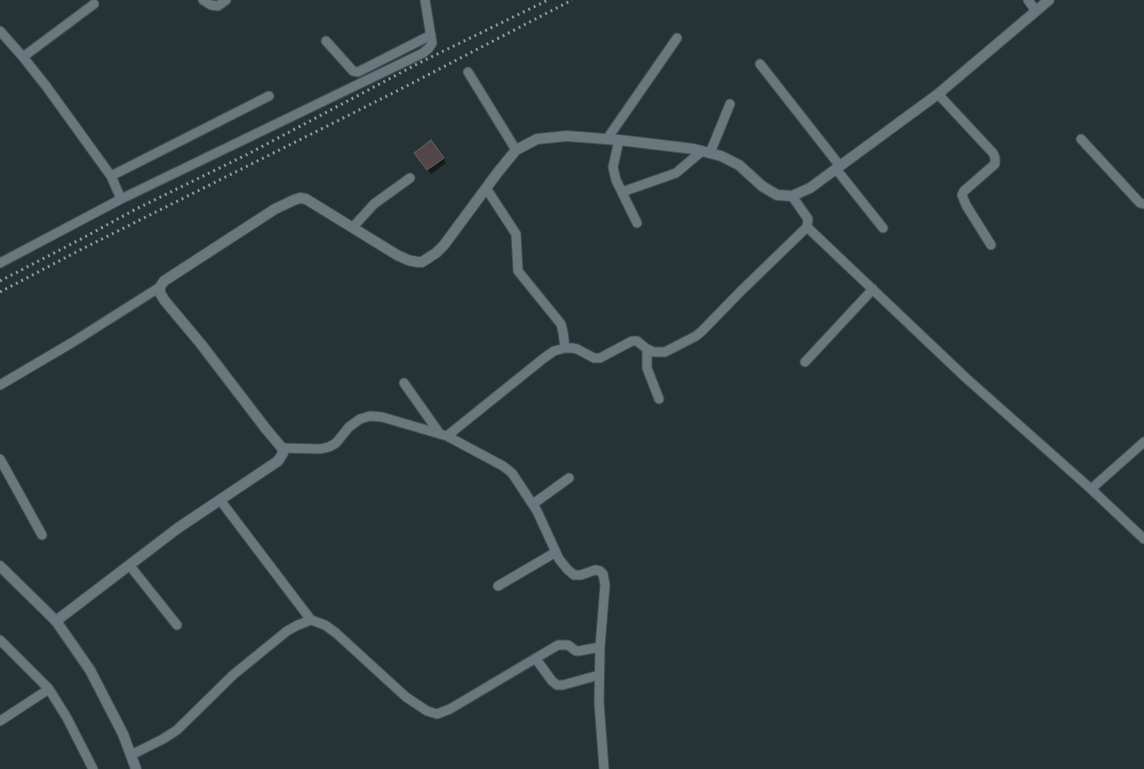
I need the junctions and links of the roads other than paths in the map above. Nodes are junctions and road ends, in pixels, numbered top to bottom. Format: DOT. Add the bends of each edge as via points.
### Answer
graph roads {
  1 [pos="203,0"];
  2 [pos="226,0"];
  3 [pos="425,0"];
  4 [pos="1028,0"];
  5 [pos="1049,0"];
  6 [pos="94,4"];
  7 [pos="1036,10"];
  8 [pos="0,31"];
  9 [pos="677,38"];
  10 [pos="431,39"];
  11 [pos="326,41"];
  12 [pos="23,57"];
  13 [pos="760,64"];
  14 [pos="468,72"];
  15 [pos="938,94"];
  16 [pos="269,96"];
  17 [pos="730,104"];
  18 [pos="607,139"];
  19 [pos="1081,139"];
  20 [pos="619,140"];
  21 [pos="516,150"];
  22 [pos="706,152"];
  23 [pos="838,168"];
  24 [pos="111,176"];
  25 [pos="410,178"];
  26 [pos="486,188"];
  27 [pos="622,192"];
  28 [pos="792,196"];
  29 [pos="121,199"];
  30 [pos="1144,204"];
  31 [pos="637,223"];
  32 [pos="353,227"];
  33 [pos="807,227"];
  34 [pos="883,228"];
  35 [pos="991,245"];
  36 [pos="0,263"];
  37 [pos="160,287"];
  38 [pos="873,289"];
  39 [pos="565,348"];
  40 [pos="647,349"];
  41 [pos="805,362"];
  42 [pos="404,383"];
  43 [pos="0,385"];
  44 [pos="659,399"];
  45 [pos="444,435"];
  46 [pos="1142,446"];
  47 [pos="282,448"];
  48 [pos="0,459"];
  49 [pos="569,478"];
  50 [pos="1091,489"];
  51 [pos="220,500"];
  52 [pos="533,504"];
  53 [pos="42,535"];
  54 [pos="1144,539"];
  55 [pos="556,552"];
  56 [pos="0,566"];
  57 [pos="130,566"];
  58 [pos="498,586"];
  59 [pos="311,620"];
  60 [pos="56,621"];
  61 [pos="177,626"];
  62 [pos="0,640"];
  63 [pos="600,647"];
  64 [pos="536,659"];
  65 [pos="600,675"];
  66 [pos="49,689"];
  67 [pos="0,721"];
  68 [pos="131,755"];
  69 [pos="93,769"];
  70 [pos="136,769"];
  71 [pos="604,769"];
  1 -- 2 [label="street" via="218,6"];
  3 -- 10 [label="street"];
  4 -- 7 [label="street"];
  5 -- 7 [label="street"];
  6 -- 12 [label="street"];
  7 -- 15 [label="street"];
  8 -- 12 [label="street"];
  9 -- 18 [label="street"];
  10 -- 11 [label="street" via="355,72"];
  10 -- 29 [label="street" via="429,48 423,53"];
  12 -- 24 [label="street"];
  13 -- 23 [label="street"];
  14 -- 21 [label="street"];
  15 -- 23 [label="street"];
  15 -- 35 [label="street" via="995,158 995,164 962,195"];
  16 -- 24 [label="street"];
  17 -- 22 [label="street"];
  18 -- 20 [label="street"];
  18 -- 21 [label="street" via="550,137"];
  19 -- 30 [label="street" via="1140,203"];
  20 -- 22 [label="street"];
  20 -- 27 [label="street" via="613,167"];
  21 -- 26 [label="street"];
  22 -- 27 [label="street" via="676,173"];
  22 -- 28 [label="street" via="739,165 762,186 777,195"];
  23 -- 28 [label="street" via="810,188"];
  23 -- 34 [label="street"];
  24 -- 29 [label="street"];
  25 -- 32 [label="street" via="374,204"];
  26 -- 32 [label="street" via="444,245 422,262 397,255"];
  26 -- 39 [label="street" via="516,234 518,271 560,324"];
  27 -- 31 [label="street"];
  28 -- 33 [label="street" via="808,219"];
  29 -- 36 [label="street"];
  32 -- 37 [label="street" via="306,199 300,198 275,209 164,280"];
  33 -- 38 [label="street"];
  33 -- 40 [label="street" via="702,331 664,352"];
  37 -- 43 [label="street"];
  37 -- 47 [label="street" via="160,293 165,301"];
  38 -- 41 [label="street"];
  38 -- 50 [label="street" via="966,378"];
  39 -- 40 [label="street" via="577,349 594,358 606,356 632,341 637,341"];
  39 -- 45 [label="street" via="554,351 544,358"];
  40 -- 44 [label="street" via="648,368"];
  42 -- 45 [label="street"];
  45 -- 47 [label="street" via="382,417 370,416 349,427 336,443 329,447"];
  45 -- 52 [label="street" via="503,466 512,473"];
  46 -- 50 [label="street"];
  47 -- 51 [label="street" via="283,453 278,460"];
  48 -- 53 [label="street"];
  49 -- 52 [label="street"];
  50 -- 54 [label="street"];
  51 -- 57 [label="street" via="178,528"];
  51 -- 59 [label="street"];
  52 -- 55 [label="street"];
  55 -- 58 [label="street"];
  55 -- 63 [label="street" via="566,569 574,575 595,570 603,574 605,585"];
  56 -- 60 [label="street"];
  57 -- 60 [label="street"];
  57 -- 61 [label="street"];
  59 -- 64 [label="street" via="336,633 406,697 427,711 437,714"];
  59 -- 68 [label="street" via="287,632 233,675 177,730"];
  60 -- 68 [label="street" via="90,670"];
  62 -- 66 [label="street"];
  63 -- 64 [label="street" via="579,651 563,644"];
  63 -- 65 [label="street"];
  64 -- 65 [label="street" via="557,685"];
  65 -- 71 [label="street" via="599,702"];
  66 -- 67 [label="street"];
  66 -- 69 [label="street" via="68,718"];
  68 -- 70 [label="street"];
}
